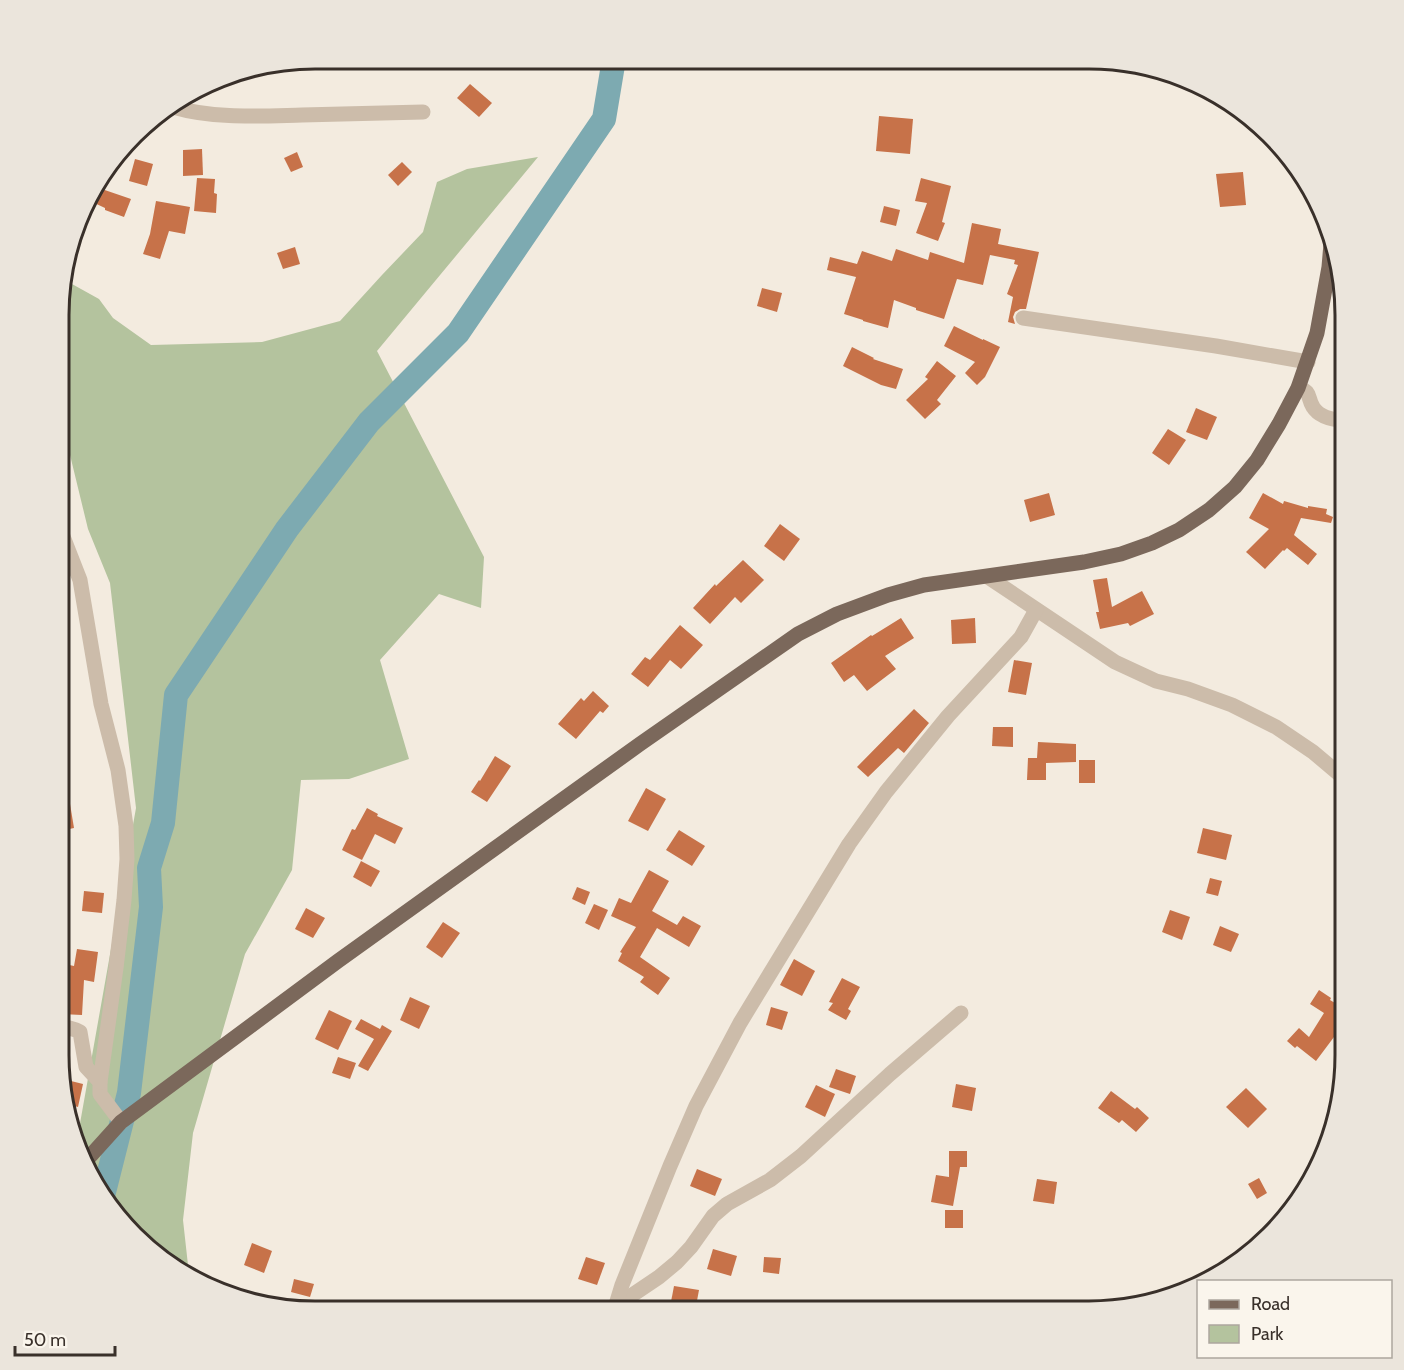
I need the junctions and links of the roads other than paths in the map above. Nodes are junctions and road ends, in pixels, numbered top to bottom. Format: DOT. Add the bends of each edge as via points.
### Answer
graph roads {
  1 [pos="181,109"];
  2 [pos="423,112"];
  3 [pos="1332,276"];
  4 [pos="1023,318"];
  5 [pos="1308,362"];
  6 [pos="1298,388"];
  7 [pos="1335,419"];
  8 [pos="69,552"];
  9 [pos="988,577"];
  10 [pos="1036,610"];
  11 [pos="1335,771"];
  12 [pos="962,1013"];
  13 [pos="69,1028"];
  14 [pos="100,1082"];
  15 [pos="121,1122"];
  16 [pos="91,1156"];
  17 [pos="616,1301"];
  18 [pos="626,1301"];
  1 -- 2 [label="street" via="215,115 276,116"];
  3 -- 5 [label="main road"];
  4 -- 5 [label="street"];
  5 -- 6 [label="main road"];
  6 -- 7 [label="street" via="1309,394 1310,403 1320,414"];
  6 -- 9 [label="main road" via="1257,460 1235,487 1179,530 1121,554"];
  8 -- 14 [label="street" via="80,580 126,826 124,900"];
  9 -- 10 [label="street"];
  9 -- 15 [label="main road" via="924,585 888,595 798,634 338,961"];
  10 -- 11 [label="street" via="1115,662 1156,681 1232,705 1276,727"];
  10 -- 17 [label="street" via="1021,637 948,716 886,792 849,844 758,993 696,1106"];
  12 -- 18 [label="street" via="801,1156 770,1180 727,1204 677,1262"];
  13 -- 14 [label="street" via="80,1032 86,1067"];
  14 -- 15 [label="street" via="100,1094"];
  15 -- 16 [label="main road"];
}
